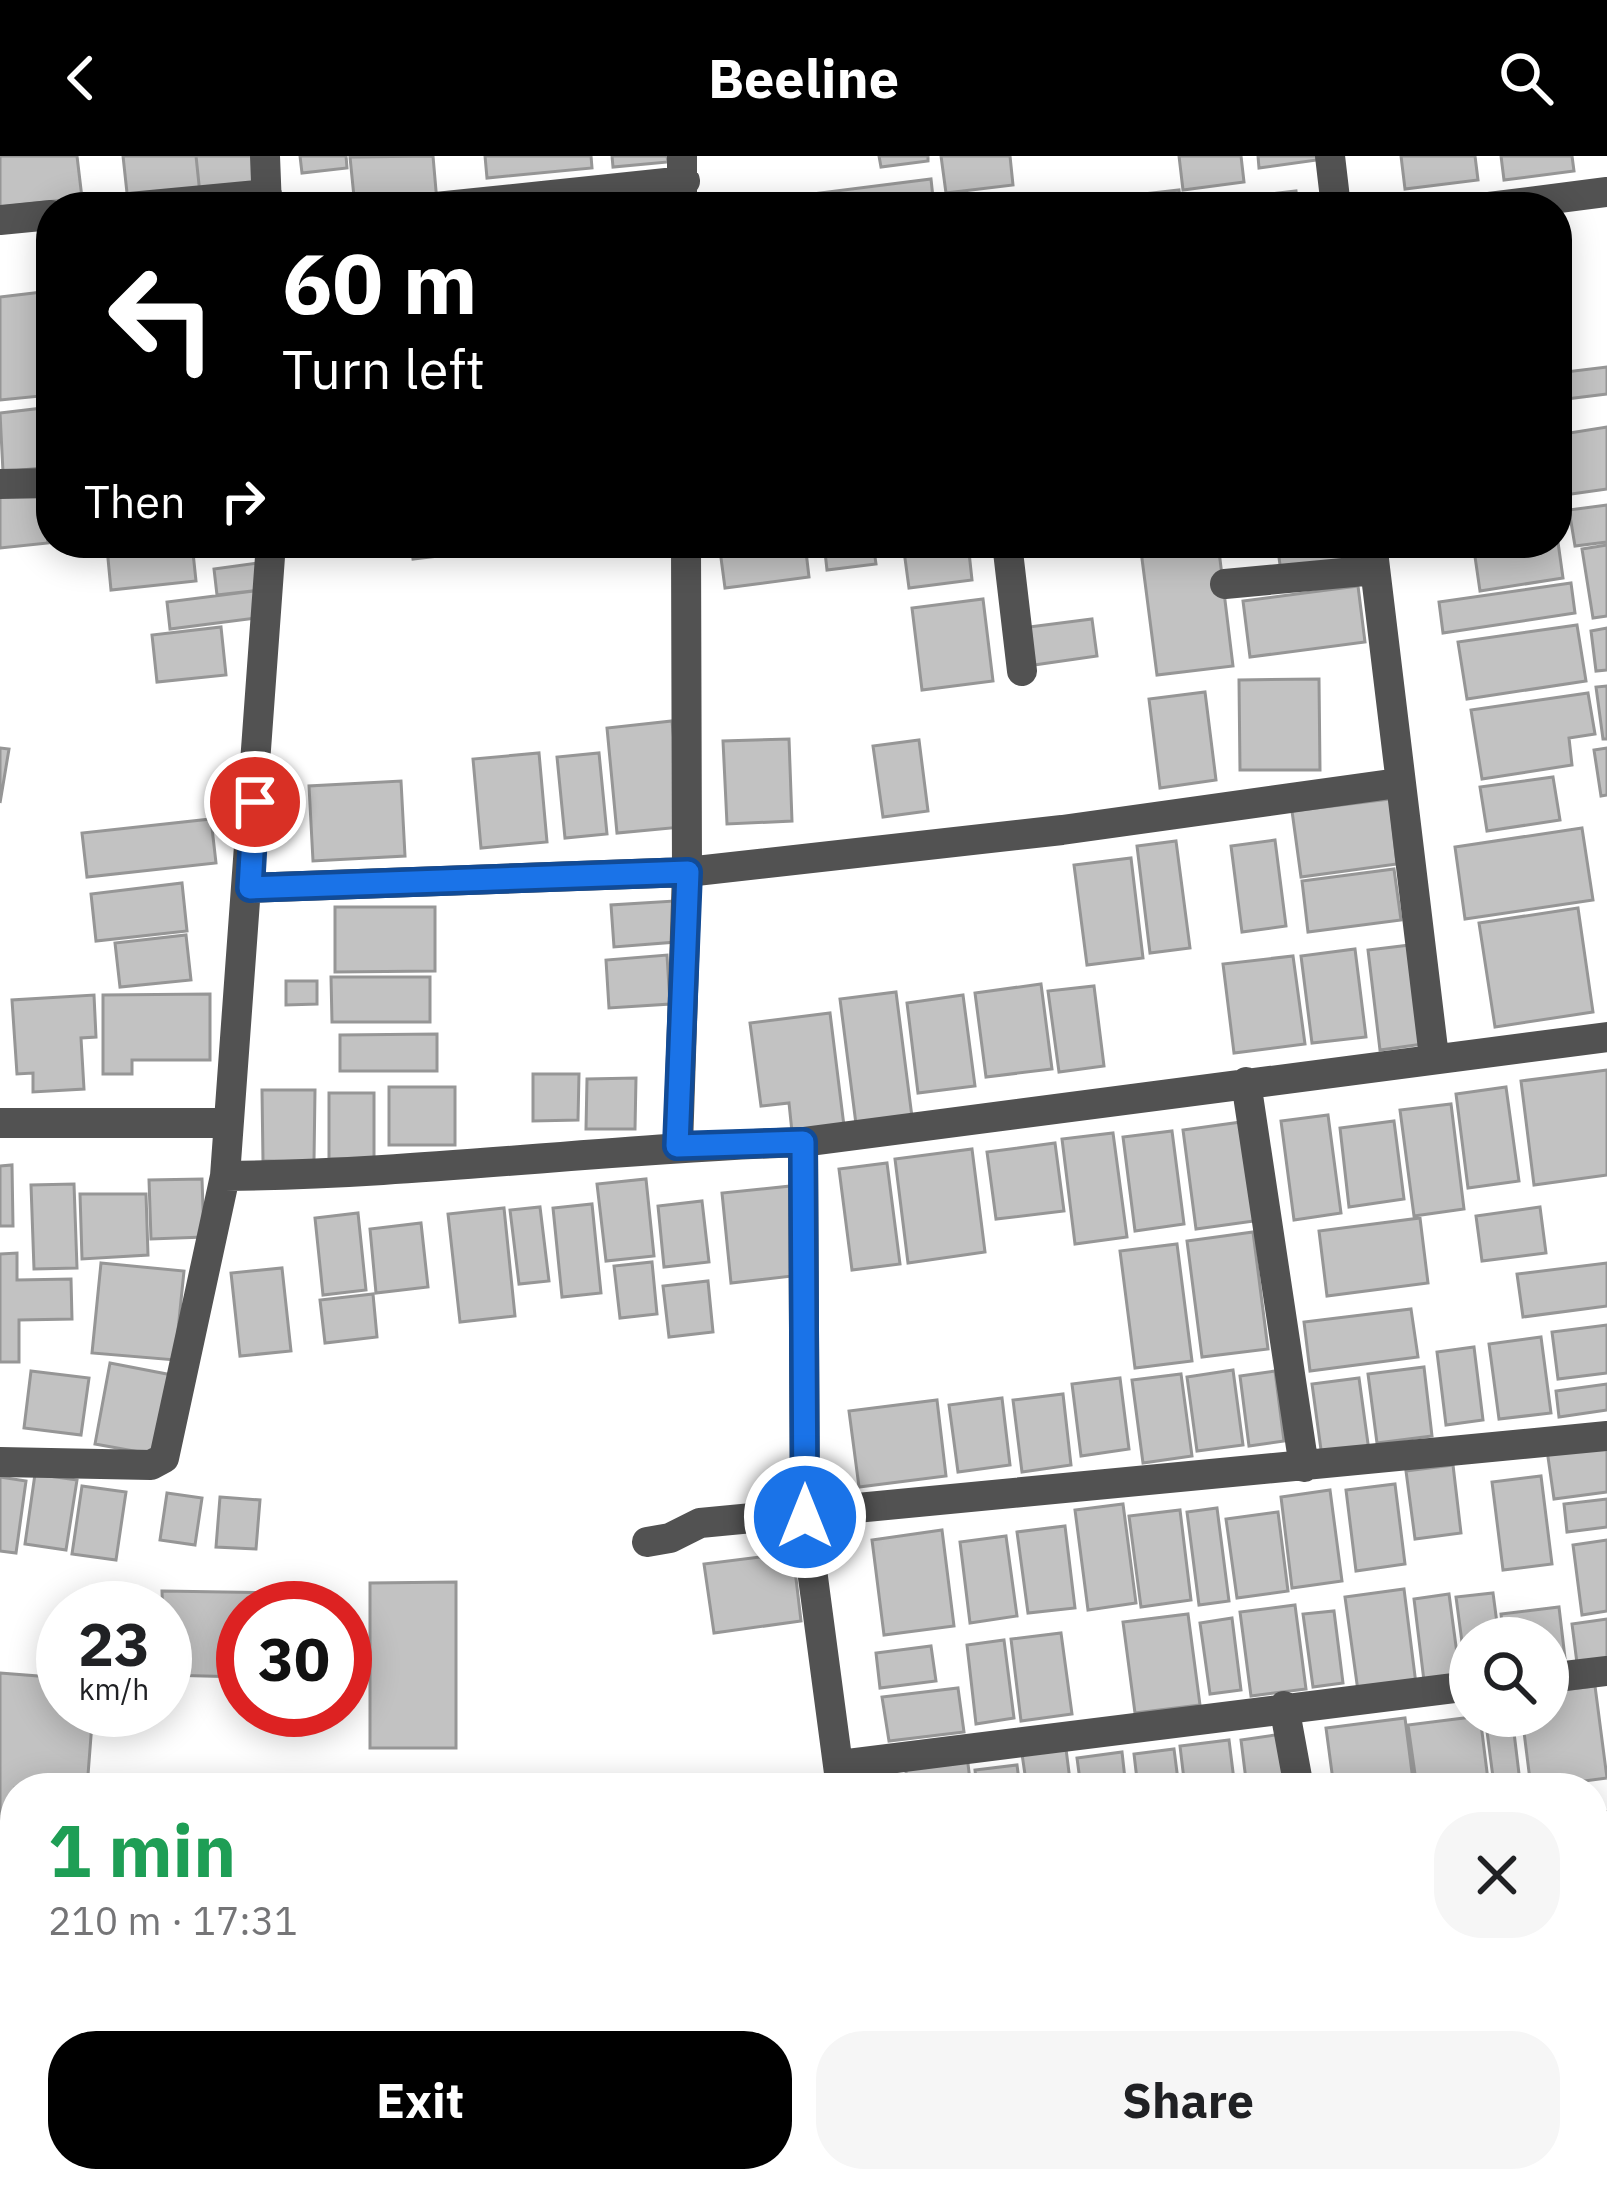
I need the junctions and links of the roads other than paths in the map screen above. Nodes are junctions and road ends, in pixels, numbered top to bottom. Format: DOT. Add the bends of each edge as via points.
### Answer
graph roads {
  1 [pos="265,156"];
  2 [pos="1330,156"];
  3 [pos="683,181"];
  4 [pos="267,192"];
  5 [pos="578,192"];
  6 [pos="1334,192"];
  7 [pos="1607,192"];
  8 [pos="1572,196"];
  9 [pos="36,216"];
  10 [pos="0,220"];
  11 [pos="36,483"];
  12 [pos="0,484"];
  13 [pos="271,558"];
  14 [pos="686,558"];
  15 [pos="1009,558"];
  16 [pos="1363,558"];
  17 [pos="1374,558"];
  18 [pos="1226,584"];
  19 [pos="1022,671"];
  20 [pos="1398,782"];
  21 [pos="688,872"];
  22 [pos="250,888"];
  23 [pos="1607,1037"];
  24 [pos="1434,1057"];
  25 [pos="1246,1082"];
  26 [pos="0,1123"];
  27 [pos="228,1123"];
  28 [pos="803,1142"];
  29 [pos="677,1146"];
  30 [pos="225,1176"];
  31 [pos="1607,1436"];
  32 [pos="0,1462"];
  33 [pos="1304,1467"];
  34 [pos="805,1517"];
  35 [pos="647,1542"];
  36 [pos="1607,1671"];
  37 [pos="1569,1676"];
  38 [pos="1449,1688"];
  39 [pos="1284,1706"];
  40 [pos="839,1773"];
  41 [pos="865,1773"];
  42 [pos="1296,1773"];
  1 -- 4 [label="street"];
  2 -- 6 [label="street"];
  3 -- 5 [label="street"];
  7 -- 8 [label="street"];
  9 -- 10 [label="street"];
  11 -- 12 [label="street"];
  13 -- 22 [label="street"];
  14 -- 21 [label="street"];
  15 -- 19 [label="street"];
  16 -- 18 [label="street"];
  17 -- 20 [label="street"];
  20 -- 21 [label="street"];
  20 -- 24 [label="street"];
  21 -- 22 [label="street"];
  21 -- 29 [label="street"];
  22 -- 27 [label="street"];
  23 -- 24 [label="street"];
  24 -- 25 [label="street"];
  25 -- 28 [label="street"];
  25 -- 33 [label="street"];
  26 -- 27 [label="street"];
  27 -- 30 [label="street"];
  28 -- 29 [label="street"];
  28 -- 34 [label="street"];
  29 -- 30 [label="street"];
  30 -- 32 [label="street" via="164,1458 151,1466"];
  31 -- 33 [label="street"];
  33 -- 34 [label="street"];
  34 -- 35 [label="street" via="700,1523"];
  34 -- 40 [label="street"];
  36 -- 37 [label="street"];
  38 -- 39 [label="street"];
  39 -- 41 [label="street"];
  39 -- 42 [label="street"];
}
